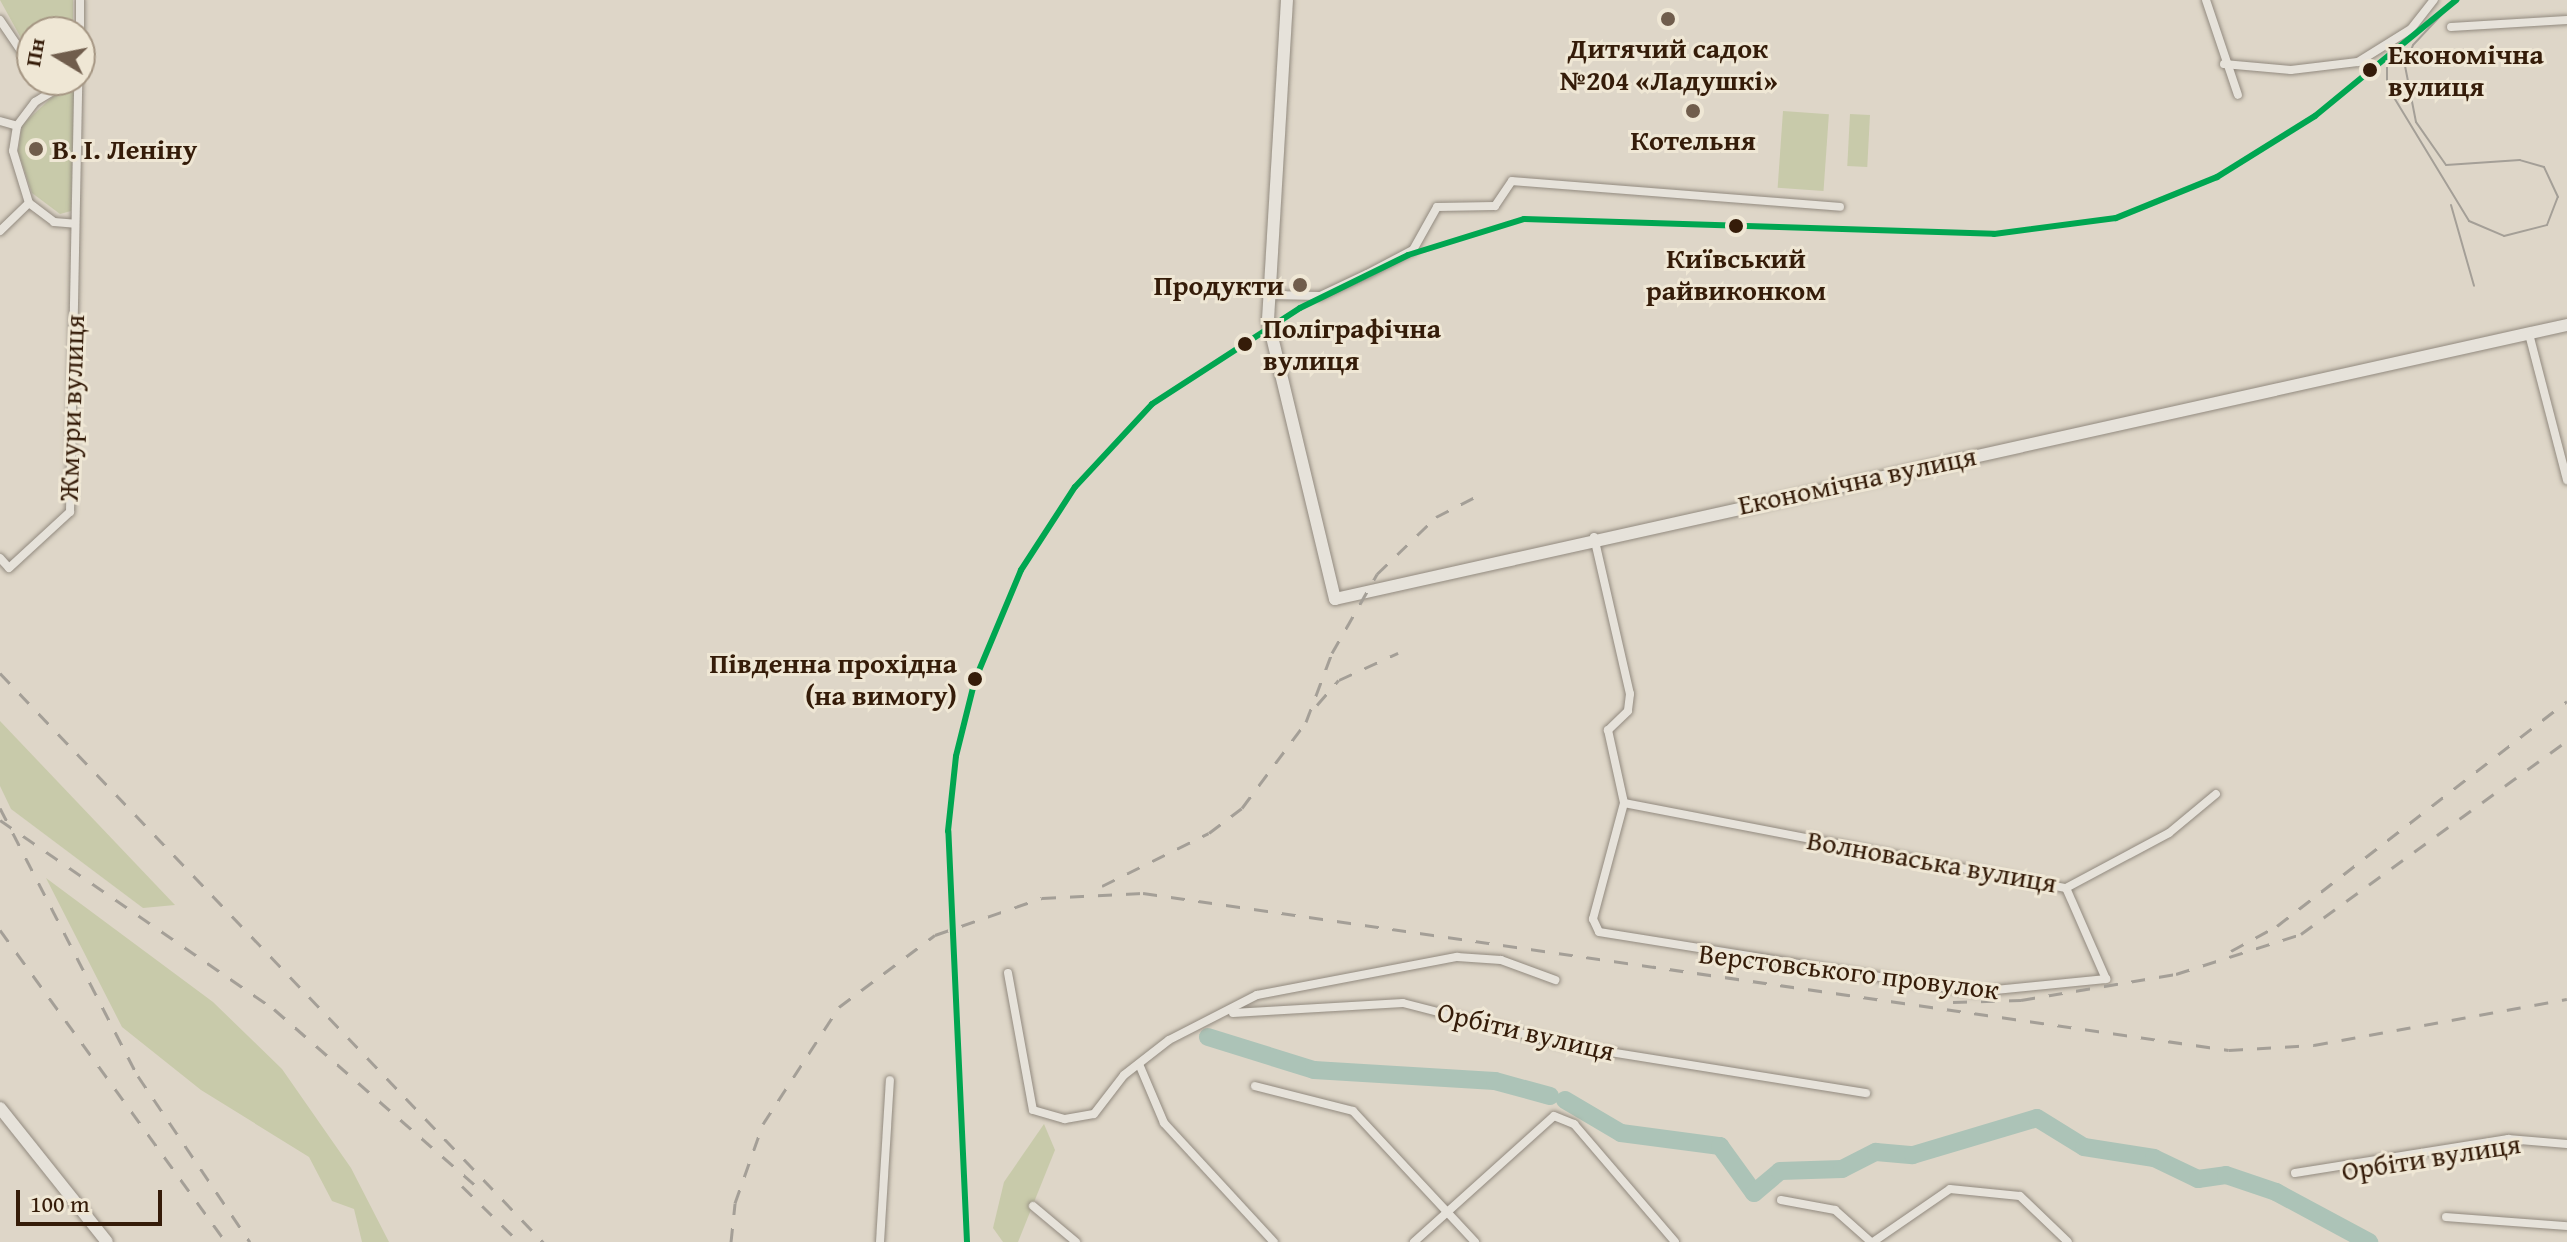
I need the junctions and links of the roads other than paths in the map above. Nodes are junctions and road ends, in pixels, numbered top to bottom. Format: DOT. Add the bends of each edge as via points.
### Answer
graph roads {
  1 [pos="1287,0"];
  2 [pos="2206,0"];
  3 [pos="2434,0"];
  4 [pos="0,20"];
  5 [pos="2567,20"];
  6 [pos="2451,27"];
  7 [pos="16,44"];
  8 [pos="2224,64"];
  9 [pos="2238,95"];
  10 [pos="42,96"];
  11 [pos="78,96"];
  12 [pos="0,121"];
  13 [pos="17,126"];
  14 [pos="29,203"];
  15 [pos="1840,207"];
  16 [pos="75,224"];
  17 [pos="0,231"];
  18 [pos="1269,295"];
  19 [pos="2567,325"];
  20 [pos="2529,334"];
  21 [pos="2567,480"];
  22 [pos="1594,536"];
  23 [pos="0,558"];
  24 [pos="2216,794"];
  25 [pos="1624,803"];
  26 [pos="2066,888"];
  27 [pos="1008,973"];
  28 [pos="1555,980"];
  29 [pos="1232,1013"];
  30 [pos="1139,1064"];
  31 [pos="890,1080"];
  32 [pos="1255,1086"];
  33 [pos="1866,1093"];
  34 [pos="0,1108"];
  35 [pos="2567,1144"];
  36 [pos="2295,1173"];
  37 [pos="1781,1200"];
  38 [pos="1033,1206"];
  39 [pos="1446,1212"];
  40 [pos="2446,1217"];
  41 [pos="2567,1226"];
  42 [pos="107,1242"];
  43 [pos="880,1242"];
  44 [pos="1076,1242"];
  45 [pos="1274,1242"];
  46 [pos="1414,1242"];
  47 [pos="1475,1242"];
  48 [pos="1675,1242"];
  49 [pos="1872,1242"];
  50 [pos="2068,1242"];
  1 -- 18 [label="street"];
  2 -- 8 [label="street"];
  3 -- 8 [label="street" via="2411,29 2358,62 2291,70"];
  4 -- 7 [label="street"];
  5 -- 6 [label="street"];
  8 -- 9 [label="street"];
  10 -- 13 [label="street"];
  11 -- 16 [label="street, Жмури вулиця"];
  12 -- 13 [label="street"];
  13 -- 14 [label="street" via="13,151"];
  14 -- 16 [label="street" via="54,222"];
  14 -- 17 [label="street"];
  15 -- 18 [label="street" via="1512,181 1495,206 1437,207 1413,250 1367,274 1320,296"];
  16 -- 23 [label="street, Жмури вулиця" via="70,512 9,568"];
  18 -- 22 [label="street, Економічна вулиця" via="1271,332 1335,599"];
  19 -- 20 [label="street, Економічна вулиця"];
  20 -- 21 [label="street"];
  20 -- 22 [label="street, Економічна вулиця"];
  22 -- 25 [label="street" via="1630,694 1628,711 1608,730"];
  24 -- 26 [label="street, Волноваська вулиця" via="2169,833"];
  25 -- 26 [label="street, Волноваська вулиця"];
  25 -- 26 [label="street, Верстовського провулок" via="1595,929 1693,951 1975,992 2106,979"];
  27 -- 30 [label="street" via="1033,1110 1065,1119 1094,1114"];
  28 -- 29 [label="street" via="1501,960 1457,957 1257,995"];
  29 -- 30 [label="street" via="1199,1021"];
  29 -- 33 [label="street, Орбіти вулиця" via="1403,1003 1566,1045"];
  30 -- 45 [label="street" via="1164,1123"];
  31 -- 43 [label="street"];
  32 -- 39 [label="street" via="1353,1111"];
  34 -- 42 [label="street"];
  35 -- 36 [label="street, Орбіти вулиця" via="2508,1139"];
  37 -- 49 [label="street" via="1835,1210"];
  38 -- 44 [label="street"];
  39 -- 46 [label="street"];
  39 -- 47 [label="street"];
  39 -- 48 [label="street" via="1554,1116 1574,1124"];
  40 -- 41 [label="street"];
  49 -- 50 [label="street" via="1950,1189 2020,1196"];
}
